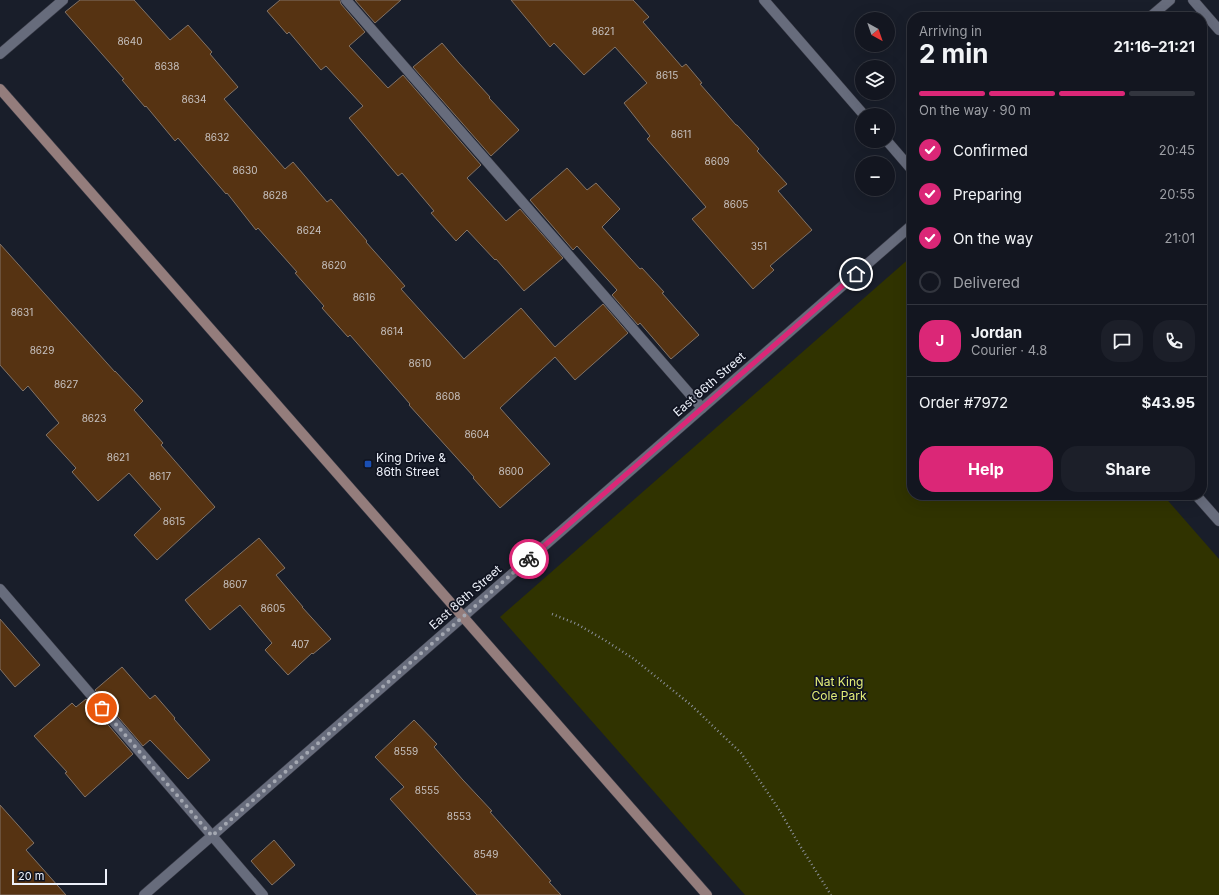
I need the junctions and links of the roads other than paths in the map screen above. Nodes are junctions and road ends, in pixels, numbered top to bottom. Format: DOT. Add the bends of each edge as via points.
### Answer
graph roads {
  1 [pos="63,0"];
  2 [pos="346,0"];
  3 [pos="764,0"];
  4 [pos="1170,0"];
  5 [pos="1193,0"];
  6 [pos="1156,12"];
  7 [pos="1203,12"];
  8 [pos="1207,16"];
  9 [pos="1219,30"];
  10 [pos="0,54"];
  11 [pos="0,89"];
  12 [pos="858,108"];
  13 [pos="893,148"];
  14 [pos="907,164"];
  15 [pos="907,229"];
  16 [pos="702,408"];
  17 [pos="1200,500"];
  18 [pos="1219,521"];
  19 [pos="0,589"];
  20 [pos="463,616"];
  21 [pos="212,836"];
  22 [pos="144,895"];
  23 [pos="263,895"];
  24 [pos="707,895"];
  1 -- 10 [label="street"];
  2 -- 16 [label="street"];
  3 -- 12 [label="street"];
  4 -- 6 [label="street"];
  5 -- 7 [label="street"];
  8 -- 9 [label="street"];
  11 -- 20 [label="street"];
  13 -- 14 [label="street"];
  15 -- 16 [label="street, East 86th Street"];
  16 -- 20 [label="street, East 86th Street"];
  17 -- 18 [label="street"];
  19 -- 21 [label="street"];
  20 -- 21 [label="street, East 86th Street"];
  20 -- 24 [label="street"];
  21 -- 22 [label="street, East 86th Street"];
  21 -- 23 [label="street"];
}
